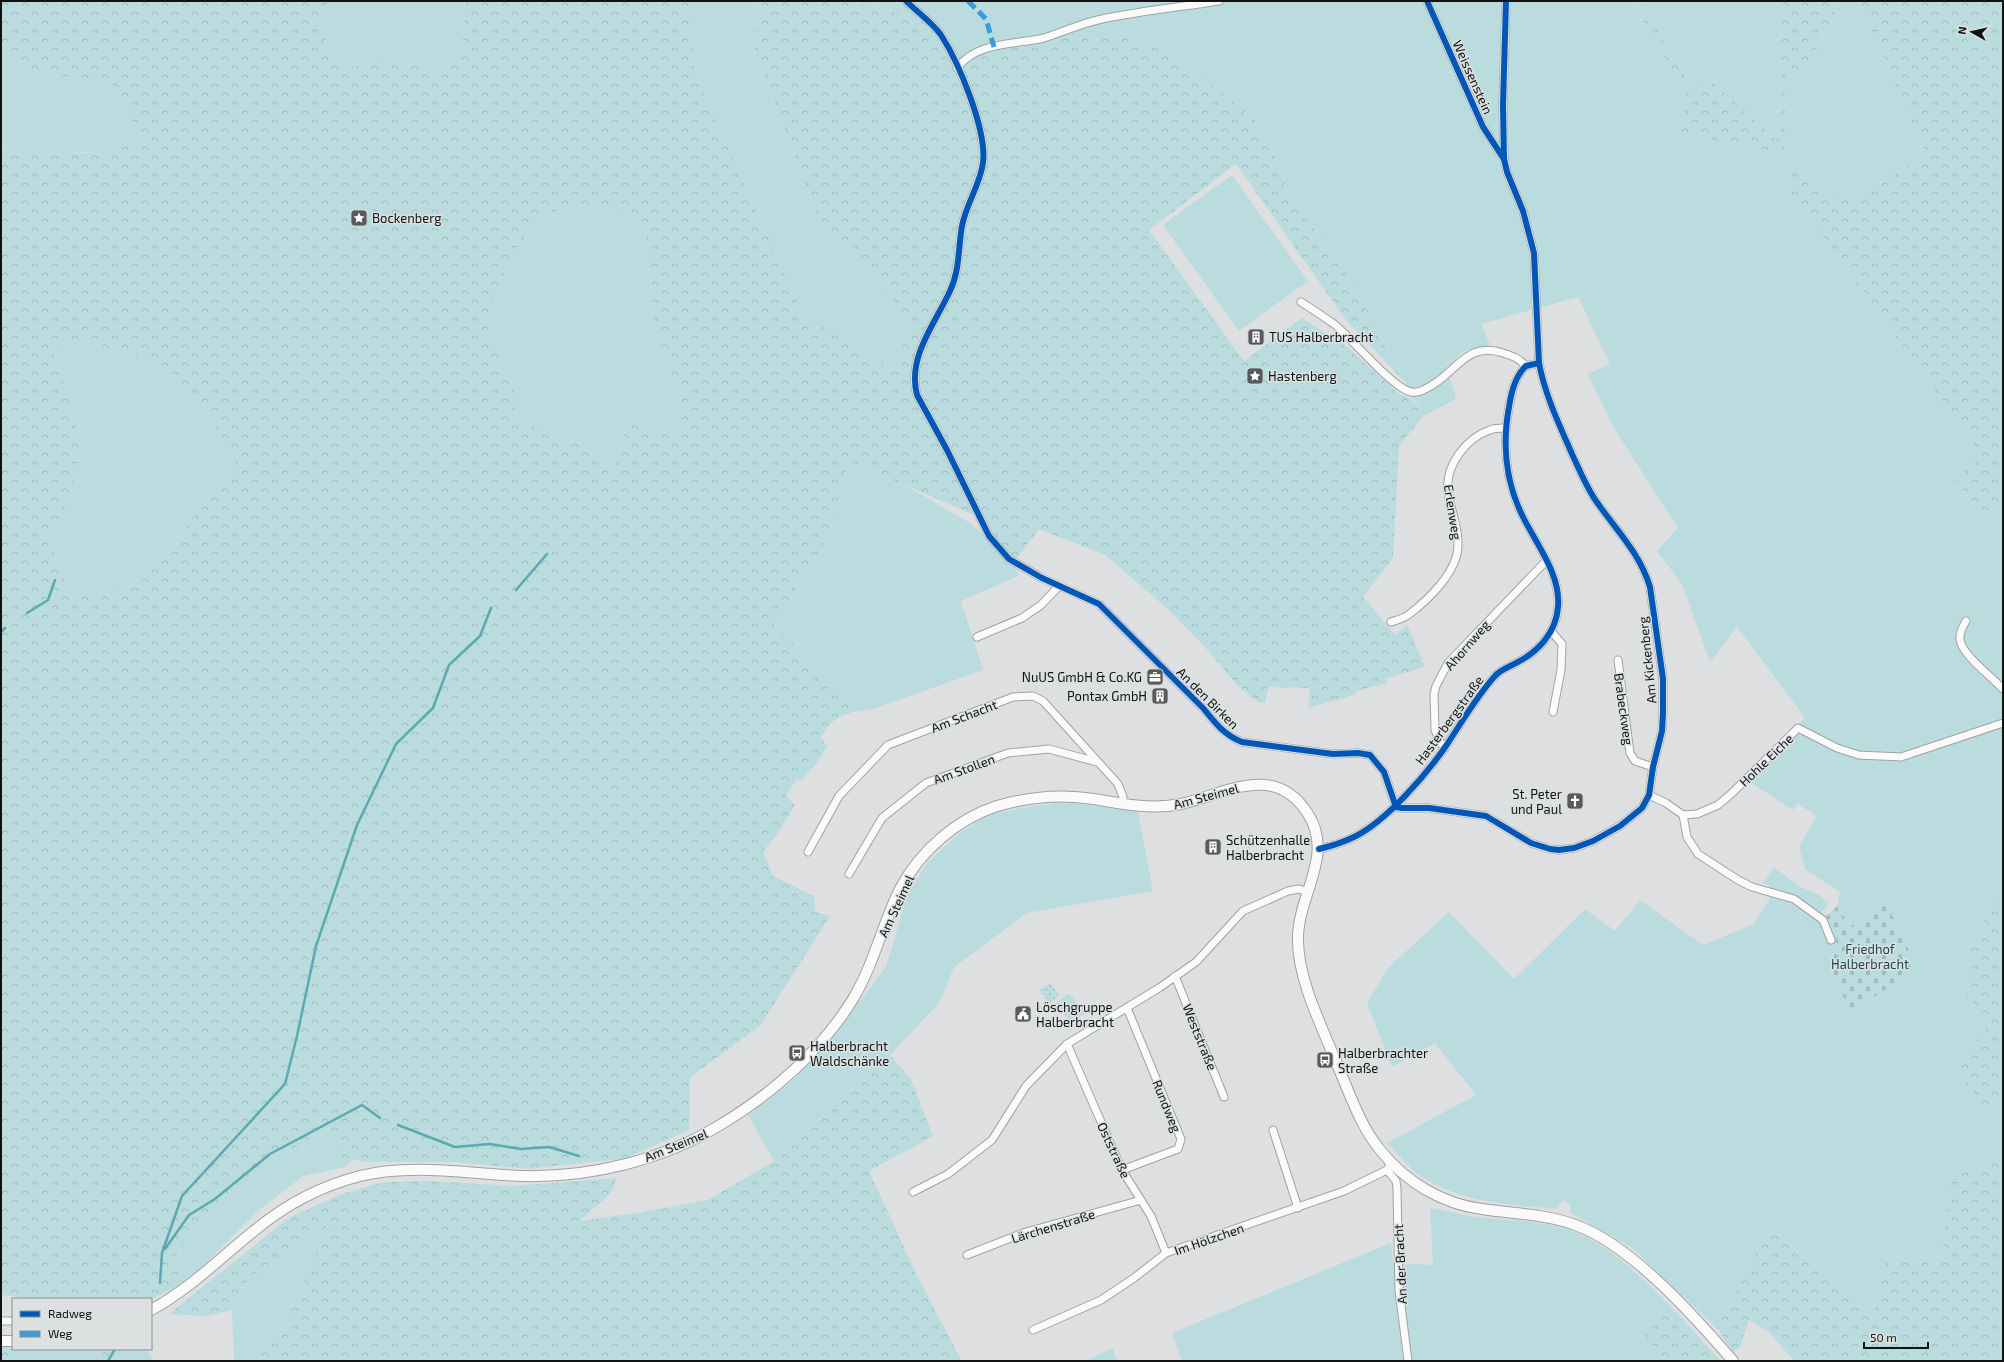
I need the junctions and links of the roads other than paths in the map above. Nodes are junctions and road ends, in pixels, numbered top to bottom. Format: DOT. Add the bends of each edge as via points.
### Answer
graph roads {
  1 [pos="906,1"];
  2 [pos="1219,1"];
  3 [pos="1427,1"];
  4 [pos="1506,1"];
  5 [pos="957,68"];
  6 [pos="1504,159"];
  7 [pos="1301,302"];
  8 [pos="1539,363"];
  9 [pos="1526,366"];
  10 [pos="1505,428"];
  11 [pos="1546,561"];
  12 [pos="1059,586"];
  13 [pos="1966,620"];
  14 [pos="1391,622"];
  15 [pos="1551,631"];
  16 [pos="977,637"];
  17 [pos="1618,660"];
  18 [pos="2003,689"];
  19 [pos="1552,712"];
  20 [pos="2003,723"];
  21 [pos="1445,748"];
  22 [pos="1097,762"];
  23 [pos="1652,767"];
  24 [pos="1649,796"];
  25 [pos="1123,804"];
  26 [pos="1396,807"];
  27 [pos="1683,815"];
  28 [pos="1319,849"];
  29 [pos="808,852"];
  30 [pos="849,874"];
  31 [pos="1308,892"];
  32 [pos="1831,940"];
  33 [pos="1175,976"];
  34 [pos="1127,1008"];
  35 [pos="1067,1044"];
  36 [pos="1224,1097"];
  37 [pos="1273,1130"];
  38 [pos="1389,1166"];
  39 [pos="1122,1170"];
  40 [pos="913,1192"];
  41 [pos="1141,1200"];
  42 [pos="1298,1208"];
  43 [pos="1166,1254"];
  44 [pos="966,1255"];
  45 [pos="152,1309"];
  46 [pos="1,1321"];
  47 [pos="12,1321"];
  48 [pos="1033,1330"];
  49 [pos="1,1341"];
  50 [pos="12,1341"];
  51 [pos="1408,1361"];
  52 [pos="1733,1361"];
  1 -- 5 [label="street" via="938,32"];
  2 -- 5 [label="street" via="1100,19 1043,38 994,46 964,59"];
  3 -- 6 [label="street, Weissenstein" via="1483,127"];
  4 -- 6 [label="street"];
  5 -- 12 [label="street, An den Birken" via="980,124 983,163 965,213 955,280 918,356 915,385 917,395 948,450 989,536 1009,559"];
  6 -- 8 [label="street, Am Kickenberg" via="1523,211 1534,253"];
  7 -- 9 [label="street" via="1334,324 1395,384 1411,392 1431,387 1447,376 1469,354 1479,350 1519,358"];
  8 -- 9 [label="street"];
  8 -- 23 [label="street, Am Kickenberg" via="1549,401 1585,481 1630,544 1643,567 1650,587 1663,695 1662,731"];
  9 -- 10 [label="street, Hasterbergstraße" via="1517,377"];
  10 -- 11 [label="street, Hasterbergstraße" via="1505,458 1515,494 1522,516"];
  10 -- 14 [label="street, Erlenweg" via="1490,429 1475,438 1463,448 1451,468 1448,491 1457,533 1456,556 1444,582 1406,616"];
  11 -- 15 [label="street, Hasterbergstraße" via="1558,595 1557,616"];
  11 -- 21 [label="street, Ahornweg" via="1448,663 1434,694 1435,730"];
  12 -- 16 [label="street" via="1041,605 1022,618"];
  12 -- 26 [label="street, An den Birken" via="1099,604 1229,737 1242,742 1333,754 1370,755 1384,772"];
  13 -- 18 [label="street" via="1959,638 1961,644"];
  15 -- 19 [label="street" via="1562,644 1561,670"];
  15 -- 21 [label="street, Hasterbergstraße" via="1540,646 1497,674 1484,689"];
  17 -- 23 [label="street, Brabeckweg" via="1630,753 1635,761"];
  20 -- 27 [label="street, Hohle Eiche" via="1901,757 1859,755 1837,748 1798,728 1718,805 1697,814"];
  21 -- 26 [label="street, Hasterbergstraße"];
  22 -- 25 [label="street, Am Schacht" via="1121,790"];
  22 -- 29 [label="street, Am Schacht" via="1043,701 1033,696 1013,697 888,745 839,796"];
  22 -- 30 [label="street, Am Stollen" via="1049,749 1008,753 926,783 882,818"];
  23 -- 24 [label="street, Am Kickenberg"];
  24 -- 26 [label="street" via="1642,808 1607,834 1582,846 1559,850 1531,843 1486,816 1429,808"];
  24 -- 27 [label="street" via="1666,803"];
  25 -- 28 [label="main road, Am Steimel" via="1168,806 1239,786 1252,784 1276,787 1295,799 1307,812 1317,832"];
  25 -- 45 [label="main road, Am Steimel" via="1076,797 1023,800 976,815 935,843 910,872 894,903 868,971 840,1018 801,1063 758,1100 700,1137 655,1155 590,1171 540,1176 417,1169 358,1177 312,1194 274,1216 194,1284"];
  26 -- 28 [label="street, Hasterbergstraße" via="1358,835"];
  27 -- 32 [label="street" via="1687,837 1698,854 1738,880 1794,899 1823,920"];
  28 -- 31 [label="main road" via="1318,864"];
  31 -- 33 [label="street" via="1299,889 1288,891 1243,911 1196,962"];
  31 -- 38 [label="main road" via="1299,921 1301,966 1312,1001 1362,1122"];
  33 -- 34 [label="street"];
  33 -- 36 [label="street, Weststraße"];
  34 -- 35 [label="street"];
  34 -- 39 [label="street, Rundweg" via="1181,1139 1178,1149"];
  35 -- 39 [label="street, Oststraße"];
  35 -- 40 [label="street" via="1026,1086 992,1140 948,1174"];
  37 -- 42 [label="street"];
  38 -- 42 [label="street, Im Hölzchen" via="1344,1191"];
  38 -- 51 [label="street, An der Bracht" via="1397,1185 1399,1290"];
  38 -- 52 [label="main road" via="1456,1203 1559,1220 1597,1234 1633,1260 1666,1290"];
  39 -- 41 [label="street, Oststraße"];
  41 -- 43 [label="street, Oststraße" via="1151,1216"];
  41 -- 44 [label="street, Lärchenstraße" via="1026,1232"];
  42 -- 43 [label="street, Im Hölzchen"];
  43 -- 48 [label="street, Im Hölzchen" via="1101,1300"];
  46 -- 47 [label="street"];
  49 -- 50 [label="main road"];
}
